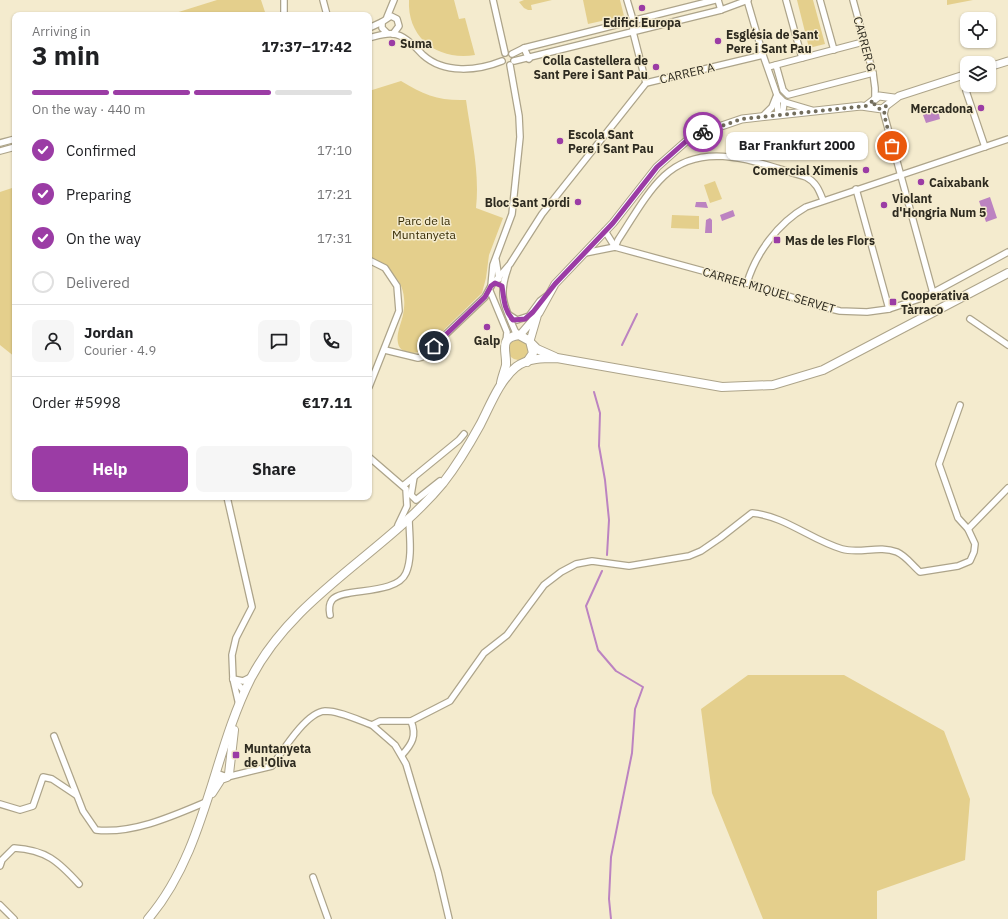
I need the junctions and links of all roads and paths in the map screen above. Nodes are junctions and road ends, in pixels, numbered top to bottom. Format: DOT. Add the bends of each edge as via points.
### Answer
graph roads {
  1 [pos="284,0"];
  2 [pos="323,0"];
  3 [pos="394,0"];
  4 [pos="493,0"];
  5 [pos="627,0"];
  6 [pos="717,0"];
  7 [pos="748,0"];
  8 [pos="786,0"];
  9 [pos="820,0"];
  10 [pos="853,0"];
  11 [pos="721,10"];
  12 [pos="284,12"];
  13 [pos="326,12"];
  14 [pos="387,17"];
  15 [pos="633,20"];
  16 [pos="382,22"];
  17 [pos="372,27"];
  18 [pos="633,32"];
  19 [pos="386,33"];
  20 [pos="393,34"];
  21 [pos="372,37"];
  22 [pos="863,42"];
  23 [pos="524,48"];
  24 [pos="834,50"];
  25 [pos="505,52"];
  26 [pos="512,54"];
  27 [pos="763,55"];
  28 [pos="802,58"];
  29 [pos="529,59"];
  30 [pos="502,61"];
  31 [pos="1008,61"];
  32 [pos="512,63"];
  33 [pos="776,65"];
  34 [pos="996,65"];
  35 [pos="768,67"];
  36 [pos="873,73"];
  37 [pos="960,76"];
  38 [pos="646,83"];
  39 [pos="967,92"];
  40 [pos="777,95"];
  41 [pos="879,98"];
  42 [pos="894,98"];
  43 [pos="784,102"];
  44 [pos="866,106"];
  45 [pos="883,108"];
  46 [pos="811,110"];
  47 [pos="778,114"];
  48 [pos="764,116"];
  49 [pos="1008,139"];
  50 [pos="12,140"];
  51 [pos="0,143"];
  52 [pos="985,147"];
  53 [pos="12,148"];
  54 [pos="0,152"];
  55 [pos="900,175"];
  56 [pos="856,189"];
  57 [pos="823,200"];
  58 [pos="605,231"];
  59 [pos="615,247"];
  60 [pos="1008,252"];
  61 [pos="584,254"];
  62 [pos="372,262"];
  63 [pos="496,262"];
  64 [pos="510,264"];
  65 [pos="1008,273"];
  66 [pos="499,277"];
  67 [pos="747,283"];
  68 [pos="502,287"];
  69 [pos="492,290"];
  70 [pos="933,293"];
  71 [pos="548,295"];
  72 [pos="889,309"];
  73 [pos="538,313"];
  74 [pos="508,314"];
  75 [pos="970,319"];
  76 [pos="519,335"];
  77 [pos="506,342"];
  78 [pos="531,342"];
  79 [pos="1008,345"];
  80 [pos="385,350"];
  81 [pos="505,355"];
  82 [pos="558,358"];
  83 [pos="524,363"];
  84 [pos="372,378"];
  85 [pos="499,388"];
  86 [pos="960,405"];
  87 [pos="464,434"];
  88 [pos="372,459"];
  89 [pos="453,470"];
  90 [pos="414,477"];
  91 [pos="404,485"];
  92 [pos="1008,488"];
  93 [pos="228,500"];
  94 [pos="416,500"];
  95 [pos="407,506"];
  96 [pos="409,517"];
  97 [pos="397,528"];
  98 [pos="968,530"];
  99 [pos="330,615"];
  100 [pos="252,677"];
  101 [pos="232,679"];
  102 [pos="234,690"];
  103 [pos="245,692"];
  104 [pos="239,705"];
  105 [pos="235,718"];
  106 [pos="411,721"];
  107 [pos="372,725"];
  108 [pos="54,736"];
  109 [pos="402,756"];
  110 [pos="216,771"];
  111 [pos="230,774"];
  112 [pos="76,796"];
  113 [pos="206,802"];
  114 [pos="0,804"];
  115 [pos="0,866"];
  116 [pos="313,877"];
  117 [pos="79,884"];
  118 [pos="0,905"];
  119 [pos="14,919"];
  120 [pos="148,919"];
  121 [pos="328,919"];
  122 [pos="449,919"];
  1 -- 12 [label="street"];
  2 -- 13 [label="street"];
  3 -- 14 [label="street"];
  4 -- 25 [label="street"];
  5 -- 15 [label="street"];
  6 -- 11 [label="street"];
  6 -- 15 [label="street"];
  7 -- 11 [label="street"];
  7 -- 27 [label="street"];
  8 -- 28 [label="street"];
  9 -- 24 [label="street"];
  10 -- 22 [label="street, CARRER G"];
  11 -- 18 [label="street"];
  14 -- 16 [label="street"];
  14 -- 20 [label="street" via="394,17 399,22 398,29"];
  15 -- 18 [label="street"];
  15 -- 23 [label="street"];
  16 -- 17 [label="street"];
  16 -- 19 [label="street" via="382,28"];
  18 -- 29 [label="street"];
  18 -- 38 [label="street"];
  19 -- 20 [label="street"];
  19 -- 21 [label="street"];
  20 -- 30 [label="street" via="409,42 434,63 447,68 461,69"];
  22 -- 24 [label="street"];
  22 -- 36 [label="street, CARRER G"];
  23 -- 26 [label="street"];
  23 -- 29 [label="street"];
  24 -- 28 [label="street"];
  25 -- 26 [label="street"];
  25 -- 30 [label="street"];
  26 -- 32 [label="street"];
  27 -- 35 [label="street"];
  27 -- 38 [label="street, CARRER A"];
  28 -- 33 [label="street"];
  29 -- 32 [label="street"];
  30 -- 32 [label="street" via="504,65"];
  31 -- 34 [label="street"];
  32 -- 63 [label="street" via="520,116 520,137 512,214"];
  33 -- 35 [label="street"];
  33 -- 36 [label="street" via="783,90 788,95"];
  35 -- 40 [label="street"];
  36 -- 41 [label="street, CARRER G"];
  37 -- 42 [label="street"];
  38 -- 64 [label="street, CARRER A" via="551,202"];
  39 -- 52 [label="street"];
  40 -- 43 [label="street"];
  40 -- 47 [label="street"];
  40 -- 48 [label="street" via="772,107"];
  41 -- 42 [label="street"];
  41 -- 44 [label="street"];
  41 -- 45 [label="street" via="887,100"];
  41 -- 45 [label="street" via="874,105"];
  42 -- 45 [label="street"];
  43 -- 46 [label="street"];
  43 -- 47 [label="street" via="783,110"];
  44 -- 45 [label="street"];
  44 -- 46 [label="street"];
  45 -- 55 [label="street"];
  46 -- 47 [label="street"];
  47 -- 48 [label="street"];
  48 -- 58 [label="street" via="742,119 692,136 657,167"];
  49 -- 52 [label="street"];
  50 -- 51 [label="street"];
  52 -- 55 [label="street"];
  53 -- 54 [label="street"];
  55 -- 56 [label="street"];
  55 -- 70 [label="street"];
  56 -- 57 [label="street"];
  56 -- 72 [label="street"];
  57 -- 59 [label="street" via="819,189 806,177 720,155 694,158 671,170 658,183"];
  57 -- 67 [label="street" via="800,210 776,233 751,268"];
  58 -- 59 [label="street"];
  58 -- 61 [label="street"];
  59 -- 61 [label="street, CARRER MIQUEL SERVET"];
  59 -- 67 [label="street, CARRER MIQUEL SERVET"];
  60 -- 70 [label="street, CARRER MIQUEL SERVET"];
  61 -- 71 [label="street"];
  62 -- 80 [label="street" via="384,268 397,286 399,312"];
  63 -- 64 [label="street" via="501,268"];
  63 -- 66 [label="street"];
  63 -- 69 [label="street"];
  64 -- 66 [label="street, CARRER A"];
  64 -- 68 [label="street, CARRER A"];
  65 -- 82 [label="main road" via="823,370 773,385 722,387"];
  66 -- 68 [label="street"];
  66 -- 69 [label="street, CARRER A"];
  67 -- 72 [label="street, CARRER MIQUEL SERVET" via="840,311 867,312"];
  68 -- 69 [label="street"];
  68 -- 69 [label="street" via="500,294"];
  68 -- 74 [label="street"];
  69 -- 77 [label="street" via="507,332"];
  69 -- 80 [label="street" via="422,357"];
  70 -- 72 [label="street, CARRER MIQUEL SERVET"];
  71 -- 73 [label="street"];
  71 -- 74 [label="street" via="525,319 513,320"];
  73 -- 76 [label="street"];
  73 -- 78 [label="street"];
  74 -- 76 [label="street"];
  75 -- 79 [label="street"];
  76 -- 77 [label="main road" via="511,337"];
  76 -- 78 [label="main road"];
  77 -- 81 [label="main road"];
  78 -- 82 [label="main road" via="537,348"];
  78 -- 83 [label="main road" via="533,353"];
  80 -- 84 [label="street"];
  81 -- 83 [label="main road" via="511,363"];
  81 -- 85 [label="main road" via="506,365"];
  82 -- 83 [label="main road" via="535,359"];
  83 -- 85 [label="main road" via="514,369"];
  85 -- 89 [label="main road" via="479,428"];
  86 -- 98 [label="street" via="939,464 958,518"];
  87 -- 90 [label="street"];
  88 -- 91 [label="street"];
  89 -- 94 [label="street"];
  89 -- 96 [label="main road"];
  90 -- 91 [label="street"];
  90 -- 94 [label="street" via="411,495"];
  91 -- 95 [label="street" via="408,492"];
  92 -- 98 [label="street"];
  93 -- 101 [label="street" via="252,607 236,638 232,655"];
  94 -- 95 [label="street"];
  95 -- 97 [label="street"];
  96 -- 97 [label="main road"];
  96 -- 99 [label="street" via="410,553 406,574 399,581 372,591 338,595 329,606"];
  97 -- 100 [label="main road" via="294,619 275,641"];
  98 -- 106 [label="street" via="975,544 970,561 958,566 920,572 896,552 843,549 784,522 763,514 752,513 701,551 689,556 629,566 592,561 576,564 544,585 507,635 484,652 450,701"];
  100 -- 101 [label="street" via="243,681"];
  100 -- 103 [label="main road"];
  101 -- 102 [label="street"];
  101 -- 103 [label="street"];
  102 -- 103 [label="street"];
  102 -- 104 [label="street"];
  103 -- 104 [label="main road"];
  104 -- 105 [label="main road"];
  105 -- 110 [label="main road"];
  105 -- 111 [label="main road"];
  106 -- 107 [label="street" via="380,721"];
  106 -- 109 [label="street" via="414,739"];
  107 -- 109 [label="street" via="395,745"];
  107 -- 111 [label="street" via="324,711 297,730 272,766"];
  108 -- 112 [label="street"];
  109 -- 122 [label="street" via="438,872"];
  110 -- 111 [label="street"];
  110 -- 113 [label="main road"];
  111 -- 113 [label="main road" via="221,779"];
  112 -- 113 [label="street" via="82,811 96,830 105,831 170,817"];
  112 -- 114 [label="street" via="52,779 43,777 33,806 20,810"];
  113 -- 120 [label="main road" via="180,870 165,897"];
  115 -- 117 [label="street" via="2,860 14,848 26,849 48,856"];
  116 -- 121 [label="street"];
  118 -- 119 [label="street"];
}
